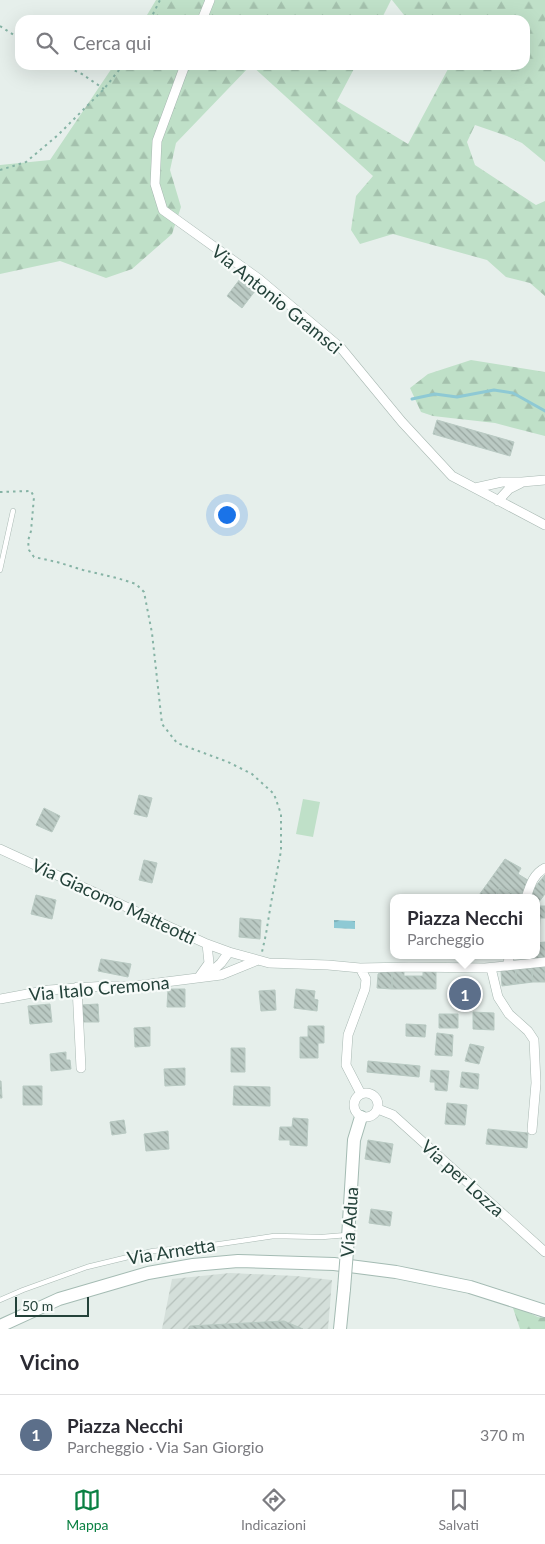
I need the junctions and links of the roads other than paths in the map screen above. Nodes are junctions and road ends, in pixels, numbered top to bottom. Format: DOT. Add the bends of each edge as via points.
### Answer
graph roads {
  1 [pos="210,0"];
  2 [pos="204,15"];
  3 [pos="183,70"];
  4 [pos="545,480"];
  5 [pos="522,482"];
  6 [pos="475,488"];
  7 [pos="498,501"];
  8 [pos="13,511"];
  9 [pos="545,525"];
  10 [pos="0,570"];
  11 [pos="0,849"];
  12 [pos="545,868"];
  13 [pos="528,894"];
  14 [pos="207,944"];
  15 [pos="229,952"];
  16 [pos="260,956"];
  17 [pos="509,959"];
  18 [pos="545,962"];
  19 [pos="507,966"];
  20 [pos="360,968"];
  21 [pos="491,968"];
  22 [pos="203,976"];
  23 [pos="77,987"];
  24 [pos="0,999"];
  25 [pos="81,1068"];
  26 [pos="361,1094"];
  27 [pos="378,1109"];
  28 [pos="361,1117"];
  29 [pos="532,1130"];
  30 [pos="348,1236"];
  31 [pos="545,1252"];
  32 [pos="0,1300"];
  33 [pos="545,1310"];
  34 [pos="0,1326"];
  35 [pos="340,1329"];
  1 -- 2 [label="street"];
  3 -- 6 [label="street, Via Antonio Gramsci" via="158,141 155,184 163,210 259,279 341,348 452,476"];
  4 -- 5 [label="street"];
  5 -- 6 [label="street" via="502,482"];
  5 -- 7 [label="street" via="509,489"];
  6 -- 7 [label="street, Via Antonio Gramsci"];
  7 -- 9 [label="street, Via Antonio Gramsci"];
  8 -- 10 [label="lane"];
  11 -- 14 [label="street, Via Giacomo Matteotti"];
  12 -- 13 [label="street" via="534,878"];
  14 -- 15 [label="street, Via Giacomo Matteotti"];
  14 -- 22 [label="street" via="209,963"];
  15 -- 16 [label="street, Via Giacomo Matteotti"];
  15 -- 22 [label="street" via="221,964"];
  16 -- 20 [label="street, Via Giacomo Matteotti" via="269,963"];
  16 -- 22 [label="street, Via Italo Cremona" via="221,975"];
  17 -- 19 [label="street"];
  18 -- 19 [label="street, Via Giacomo Matteotti"];
  19 -- 21 [label="street, Via Giacomo Matteotti"];
  20 -- 21 [label="street, Via Giacomo Matteotti"];
  20 -- 26 [label="street" via="366,979 365,989 348,1035 346,1065"];
  21 -- 29 [label="street" via="498,997 534,1040 536,1083"];
  22 -- 23 [label="street, Via Italo Cremona" via="156,984"];
  23 -- 24 [label="street, Via Italo Cremona"];
  23 -- 25 [label="street"];
  26 -- 27 [label="street" via="369,1093 375,1097"];
  26 -- 28 [label="street" via="354,1104"];
  27 -- 28 [label="street" via="373,1116"];
  27 -- 31 [label="street, Via per Lozza" via="393,1115"];
  28 -- 30 [label="main road, Via Adua" via="354,1140"];
  30 -- 32 [label="lane, Via Arnetta" via="274,1236 154,1251 87,1267"];
  30 -- 35 [label="main road, Via Adua, bridge"];
  33 -- 34 [label="main road" via="470,1287 396,1272 334,1264 238,1261 193,1264 148,1273 58,1299"];
}
